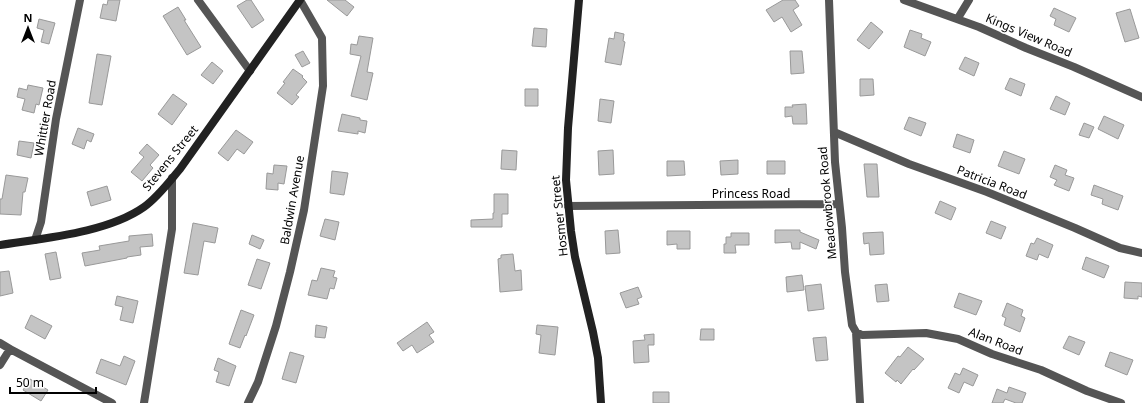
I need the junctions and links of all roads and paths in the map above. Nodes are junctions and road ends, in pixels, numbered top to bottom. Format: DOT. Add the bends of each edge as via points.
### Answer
graph roads {
  1 [pos="80,0"];
  2 [pos="198,0"];
  3 [pos="300,0"];
  4 [pos="579,0"];
  5 [pos="829,0"];
  6 [pos="904,0"];
  7 [pos="969,0"];
  8 [pos="958,18"];
  9 [pos="250,71"];
  10 [pos="1142,97"];
  11 [pos="834,132"];
  12 [pos="172,178"];
  13 [pos="839,204"];
  14 [pos="568,206"];
  15 [pos="35,240"];
  16 [pos="0,245"];
  17 [pos="1142,253"];
  18 [pos="856,332"];
  19 [pos="0,343"];
  20 [pos="10,349"];
  21 [pos="0,365"];
  22 [pos="112,403"];
  23 [pos="144,403"];
  24 [pos="248,403"];
  25 [pos="601,403"];
  26 [pos="860,403"];
  27 [pos="1121,403"];
  1 -- 15 [label="street, Whittier Road" via="56,119 41,222"];
  2 -- 9 [label="street"];
  3 -- 9 [label="street, Stevens Street"];
  3 -- 24 [label="street, Baldwin Avenue" via="322,38 323,86 304,210 290,272 276,326 258,382"];
  4 -- 14 [label="street, Hosmer Street" via="568,135"];
  5 -- 11 [label="street, Meadowbrook Road"];
  6 -- 8 [label="street, Kings View Road"];
  7 -- 8 [label="street"];
  8 -- 10 [label="street, Kings View Road"];
  9 -- 12 [label="street, Stevens Street"];
  11 -- 13 [label="street, Meadowbrook Road"];
  11 -- 17 [label="street, Patricia Road" via="1120,248"];
  12 -- 15 [label="street, Stevens Street" via="145,207 122,219 98,227"];
  12 -- 23 [label="street" via="172,229"];
  13 -- 14 [label="street, Princess Road"];
  13 -- 18 [label="street, Meadowbrook Road" via="845,272 852,324"];
  14 -- 25 [label="street, Hosmer Street" via="575,257 596,345"];
  15 -- 16 [label="street, Stevens Street"];
  18 -- 26 [label="street, Meadowbrook Road"];
  18 -- 27 [label="street, Alan Road" via="862,335 926,333 958,339"];
  19 -- 20 [label="street"];
  20 -- 21 [label="street"];
  20 -- 22 [label="street"];
}
